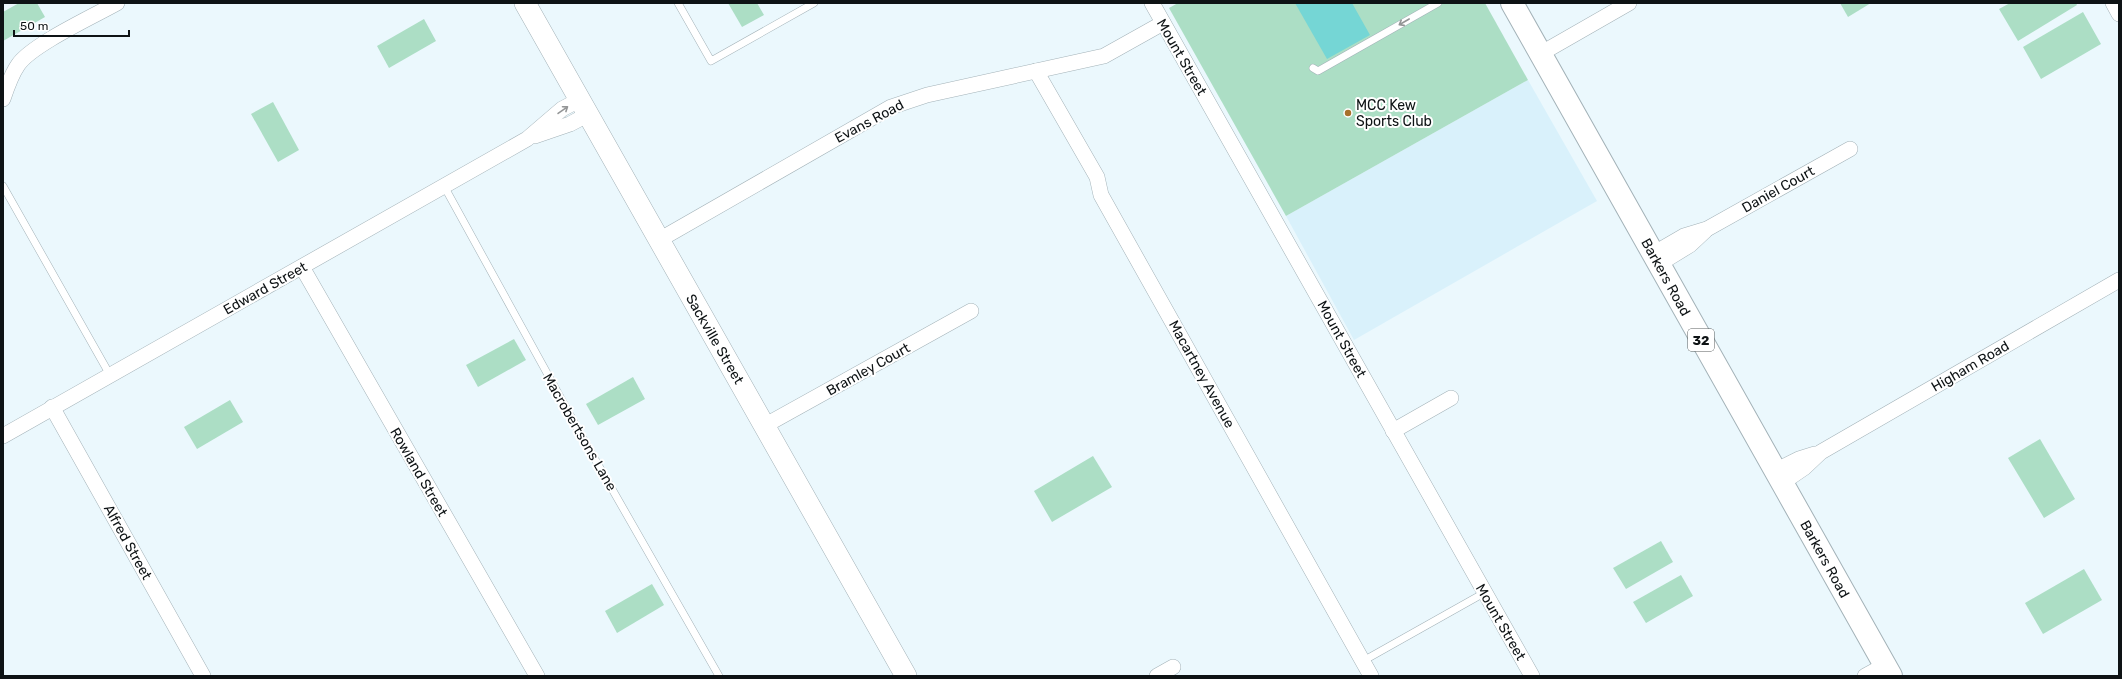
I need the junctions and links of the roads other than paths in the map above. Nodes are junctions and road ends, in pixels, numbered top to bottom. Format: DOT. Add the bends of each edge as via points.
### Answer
graph roads {
  1 [pos="117,3"];
  2 [pos="525,3"];
  3 [pos="678,3"];
  4 [pos="814,3"];
  5 [pos="1152,3"];
  6 [pos="1438,3"];
  7 [pos="1512,3"];
  8 [pos="1629,3"];
  9 [pos="2113,3"];
  10 [pos="2119,14"];
  11 [pos="1163,22"];
  12 [pos="1540,54"];
  13 [pos="1313,68"];
  14 [pos="1036,71"];
  15 [pos="3,99"];
  16 [pos="583,107"];
  17 [pos="1850,149"];
  18 [pos="3,186"];
  19 [pos="444,186"];
  20 [pos="659,240"];
  21 [pos="1656,259"];
  22 [pos="302,267"];
  23 [pos="2119,280"];
  24 [pos="971,311"];
  25 [pos="110,375"];
  26 [pos="1451,398"];
  27 [pos="52,407"];
  28 [pos="764,426"];
  29 [pos="1393,431"];
  30 [pos="3,436"];
  31 [pos="1779,477"];
  32 [pos="1484,593"];
  33 [pos="1363,661"];
  34 [pos="1173,667"];
  35 [pos="1888,671"];
  36 [pos="203,676"];
  37 [pos="537,676"];
  38 [pos="719,676"];
  39 [pos="906,676"];
  40 [pos="1157,676"];
  41 [pos="1371,676"];
  42 [pos="1532,676"];
  43 [pos="1866,676"];
  1 -- 15 [label="street" via="37,47 24,57 11,77"];
  2 -- 16 [label="street, Sackville Street"];
  3 -- 4 [label="lane" via="711,62"];
  5 -- 11 [label="street, Mount Street"];
  6 -- 13 [label="lane, one-way" via="1318,71"];
  7 -- 12 [label="main road, Barkers Road / 32"];
  8 -- 12 [label="street"];
  9 -- 10 [label="street"];
  11 -- 14 [label="street, Evans Road" via="1107,55"];
  11 -- 29 [label="street, Mount Street"];
  12 -- 21 [label="main road, Barkers Road / 32"];
  14 -- 20 [label="street, Evans Road" via="927,95 892,107"];
  14 -- 33 [label="street, Macartney Avenue" via="1097,177 1101,195"];
  16 -- 19 [label="street, Edward Street" via="570,124 527,139"];
  16 -- 20 [label="street, Sackville Street"];
  17 -- 21 [label="street, Daniel Court" via="1707,229 1690,245"];
  18 -- 25 [label="lane"];
  19 -- 22 [label="street, Edward Street"];
  19 -- 38 [label="lane, Macrobertsons Lane" via="576,426"];
  20 -- 28 [label="street, Sackville Street"];
  21 -- 31 [label="main road, Barkers Road / 32"];
  22 -- 25 [label="street, Edward Street"];
  22 -- 37 [label="street, Rowland Street"];
  23 -- 31 [label="street, Higham Road" via="1822,452 1804,468"];
  24 -- 28 [label="street, Bramley Court"];
  25 -- 27 [label="street, Edward Street"];
  26 -- 29 [label="street"];
  27 -- 30 [label="street, Edward Street"];
  27 -- 36 [label="street, Alfred Street"];
  28 -- 39 [label="street, Sackville Street"];
  29 -- 32 [label="street, Mount Street"];
  31 -- 35 [label="main road, Barkers Road / 32"];
  32 -- 33 [label="lane"];
  32 -- 42 [label="street, Mount Street"];
  33 -- 41 [label="street, Macartney Avenue"];
  34 -- 40 [label="street"];
  35 -- 43 [label="street"];
}
